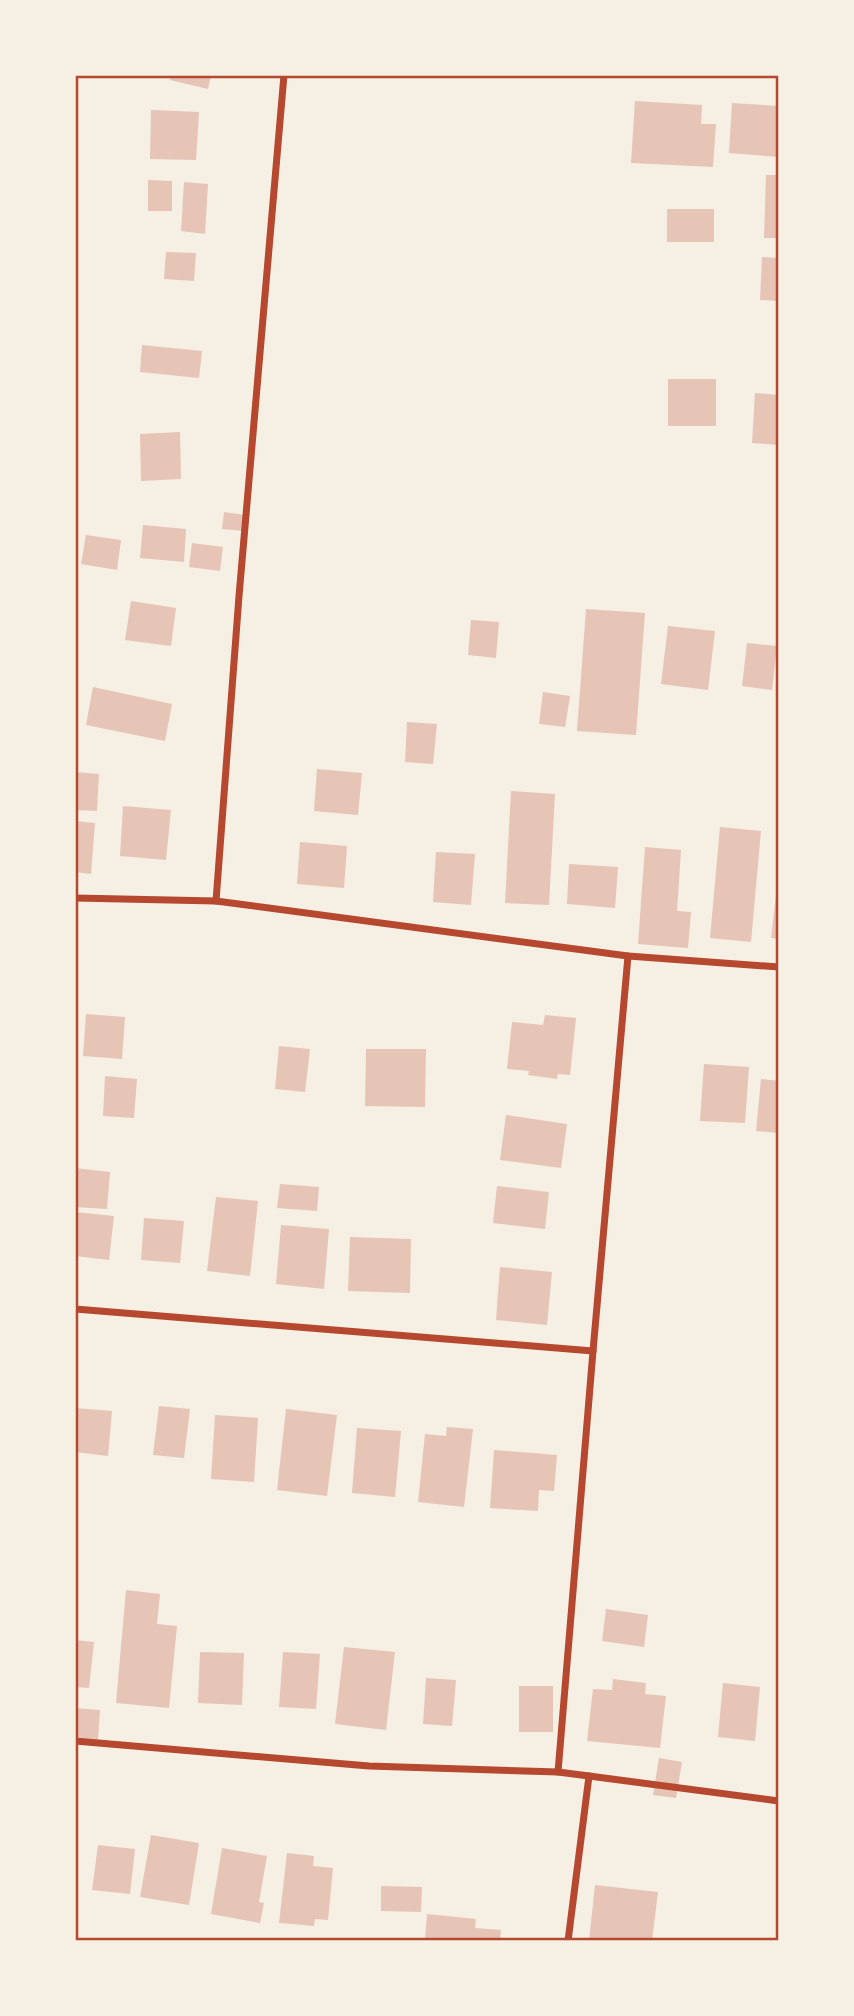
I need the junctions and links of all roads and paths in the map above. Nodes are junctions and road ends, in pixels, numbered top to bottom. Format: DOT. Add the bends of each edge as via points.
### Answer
graph roads {
  1 [pos="284,75"];
  2 [pos="75,898"];
  3 [pos="216,901"];
  4 [pos="628,956"];
  5 [pos="779,967"];
  6 [pos="75,1309"];
  7 [pos="593,1351"];
  8 [pos="75,1741"];
  9 [pos="558,1772"];
  10 [pos="589,1776"];
  11 [pos="779,1801"];
  12 [pos="568,1941"];
  1 -- 3 [label="street"];
  2 -- 3 [label="street"];
  3 -- 4 [label="street"];
  4 -- 5 [label="street"];
  4 -- 7 [label="street"];
  6 -- 7 [label="street"];
  7 -- 9 [label="street"];
  8 -- 9 [label="street" via="369,1766"];
  9 -- 10 [label="street"];
  10 -- 11 [label="street"];
  10 -- 12 [label="street"];
}
